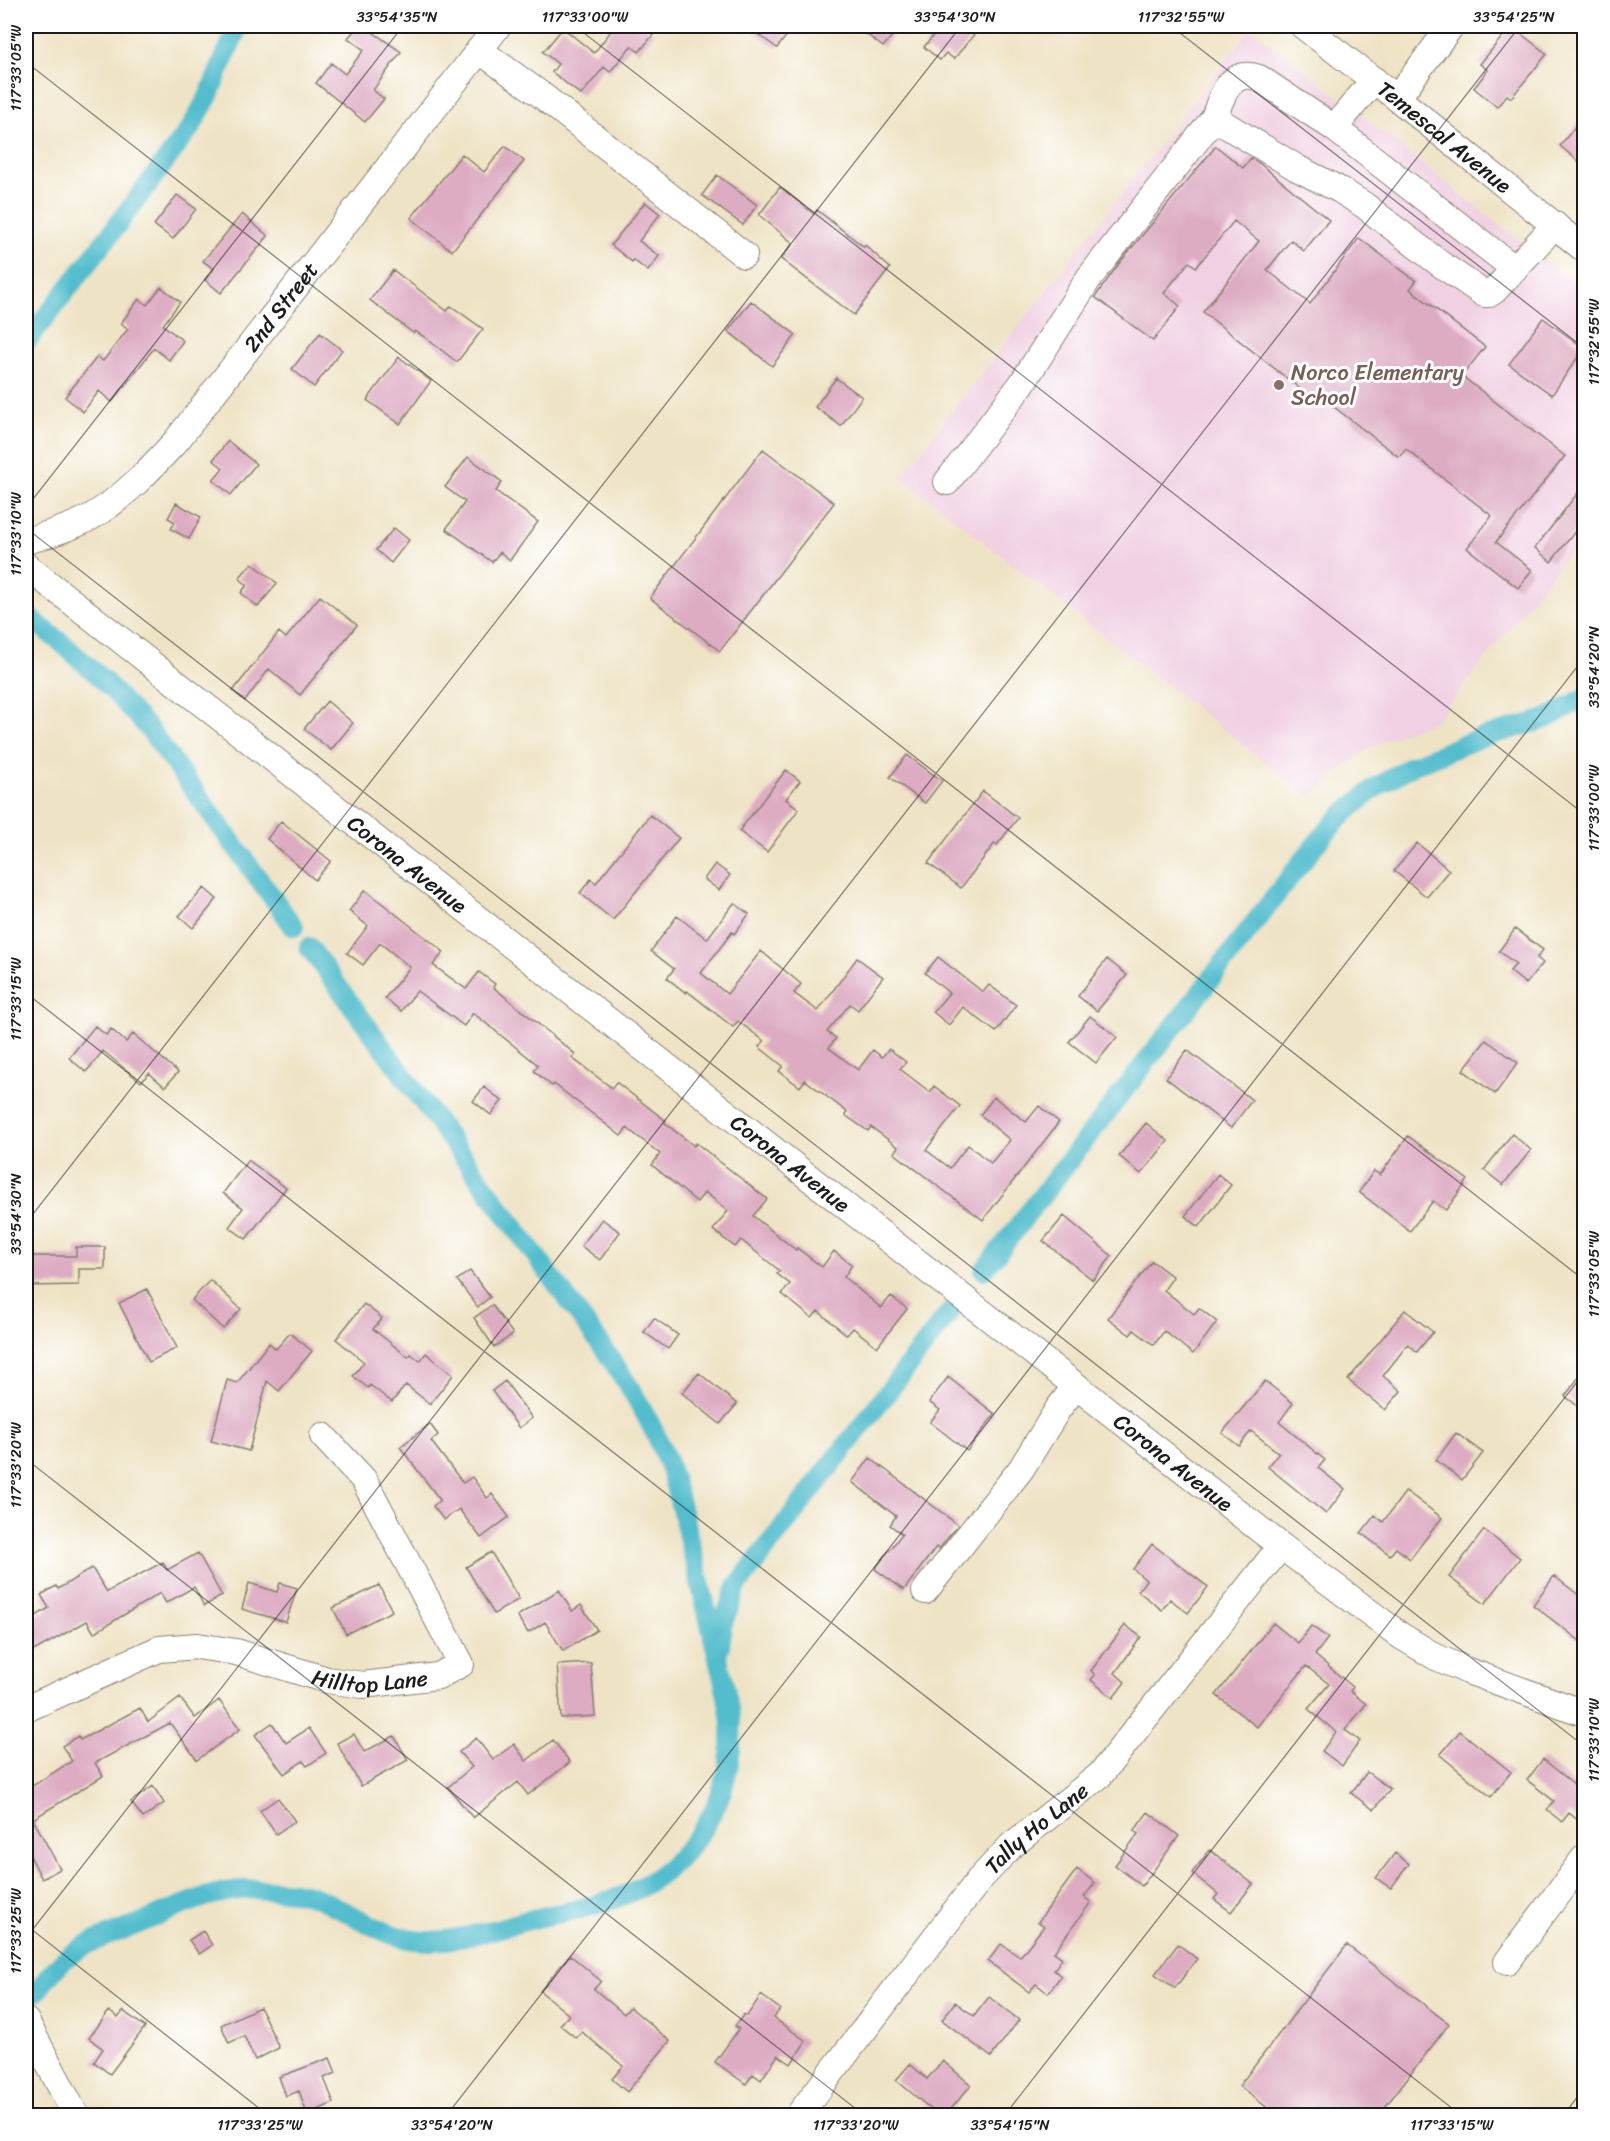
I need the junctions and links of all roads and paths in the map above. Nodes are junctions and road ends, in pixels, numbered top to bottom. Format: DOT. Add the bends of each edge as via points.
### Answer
graph roads {
  1 [pos="498,26"];
  2 [pos="1303,26"];
  3 [pos="1451,26"];
  4 [pos="479,50"];
  5 [pos="1374,80"];
  6 [pos="1397,98"];
  7 [pos="1215,118"];
  8 [pos="1334,128"];
  9 [pos="1555,225"];
  10 [pos="1584,249"];
  11 [pos="744,255"];
  12 [pos="1515,269"];
  13 [pos="947,482"];
  14 [pos="26,542"];
  15 [pos="26,566"];
  16 [pos="1076,1386"];
  17 [pos="323,1436"];
  18 [pos="1281,1546"];
  19 [pos="926,1591"];
  20 [pos="26,1709"];
  21 [pos="1584,1713"];
  22 [pos="1584,1858"];
  23 [pos="1507,1962"];
  24 [pos="26,2021"];
  25 [pos="76,2115"];
  26 [pos="798,2115"];
  1 -- 4 [label="street, 2nd Street"];
  2 -- 5 [label="street, Temescal Avenue"];
  3 -- 6 [label="street"];
  4 -- 11 [label="street"];
  4 -- 14 [label="street, 2nd Street" via="177,440 121,496 89,518"];
  5 -- 6 [label="street, Temescal Avenue"];
  5 -- 8 [label="street"];
  6 -- 9 [label="street, Temescal Avenue"];
  7 -- 8 [label="street" via="1222,97 1234,80 1252,75"];
  7 -- 12 [label="street" via="1364,205 1484,294 1494,291"];
  7 -- 13 [label="street" via="1089,278 1021,385"];
  8 -- 12 [label="street"];
  9 -- 10 [label="street, Temescal Avenue"];
  9 -- 12 [label="street"];
  15 -- 16 [label="street, Corona Avenue"];
  16 -- 18 [label="street, Corona Avenue"];
  16 -- 19 [label="street" via="1021,1468"];
  17 -- 20 [label="street, Hilltop Lane" via="364,1480 461,1664 438,1676 363,1685 327,1680 236,1652 197,1646 159,1649"];
  18 -- 21 [label="street, Corona Avenue" via="1401,1636 1436,1657"];
  18 -- 26 [label="street, Tally Ho Lane" via="1100,1775 1011,1846 979,1880"];
  22 -- 23 [label="street"];
  24 -- 25 [label="street"];
}
